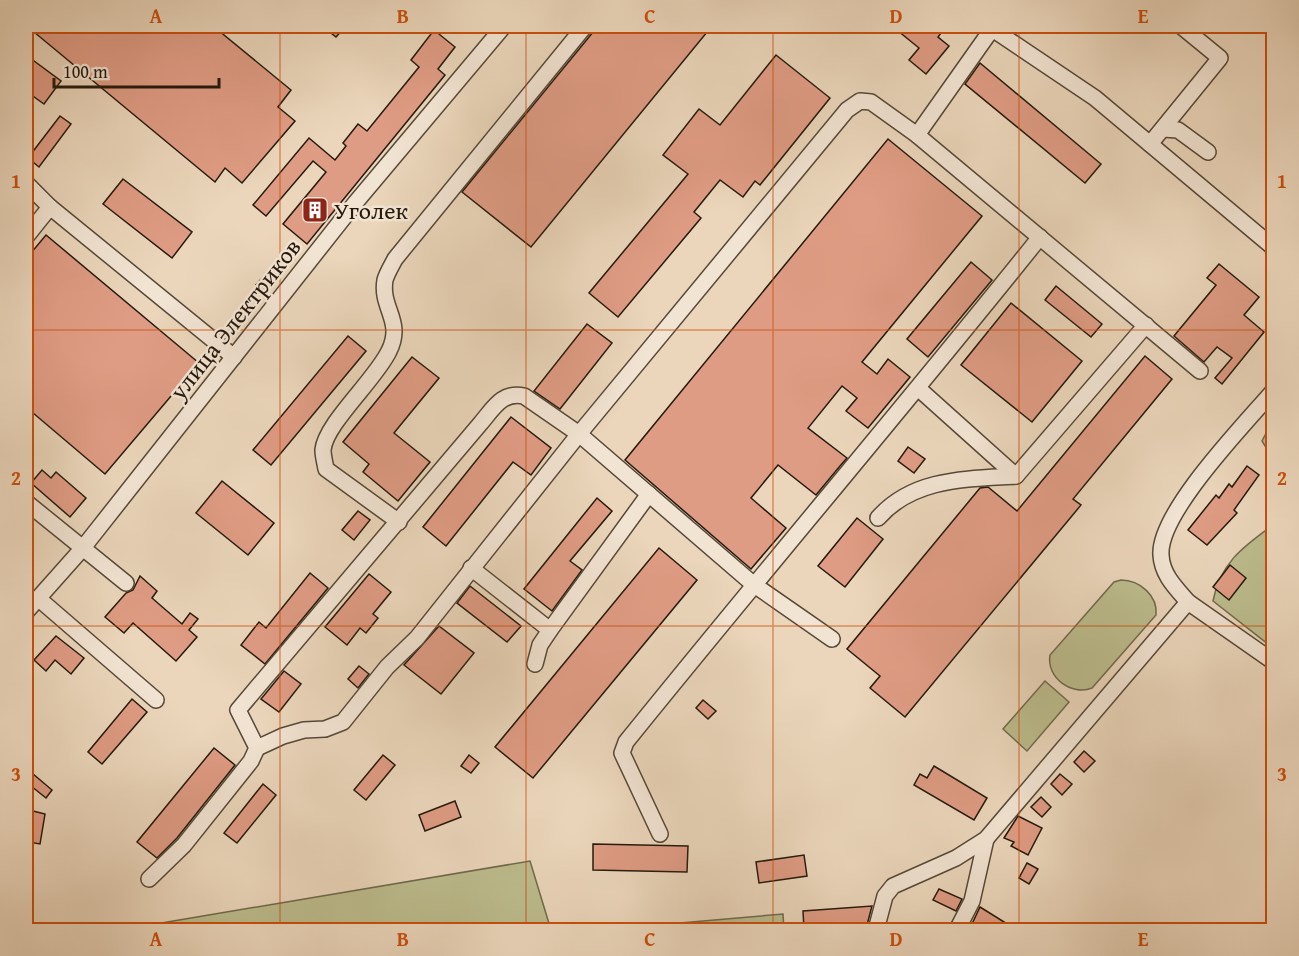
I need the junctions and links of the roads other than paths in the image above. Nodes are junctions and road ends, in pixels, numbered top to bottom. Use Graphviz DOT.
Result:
graph roads {
  1 [pos="504,26"];
  2 [pos="585,26"];
  3 [pos="1181,26"];
  4 [pos="990,27"];
  5 [pos="1163,129"];
  6 [pos="917,135"];
  7 [pos="1150,144"];
  8 [pos="1208,152"];
  9 [pos="26,183"];
  10 [pos="50,207"];
  11 [pos="26,237"];
  12 [pos="1041,237"];
  13 [pos="1274,248"];
  14 [pos="1146,325"];
  15 [pos="234,357"];
  16 [pos="1200,371"];
  17 [pos="919,389"];
  18 [pos="1274,390"];
  19 [pos="579,434"];
  20 [pos="1016,476"];
  21 [pos="649,494"];
  22 [pos="26,502"];
  23 [pos="878,518"];
  24 [pos="399,522"];
  25 [pos="82,549"];
  26 [pos="471,568"];
  27 [pos="126,583"];
  28 [pos="753,584"];
  29 [pos="39,599"];
  30 [pos="1188,602"];
  31 [pos="26,612"];
  32 [pos="550,630"];
  33 [pos="832,639"];
  34 [pos="1274,662"];
  35 [pos="535,664"];
  36 [pos="156,700"];
  37 [pos="257,748"];
  38 [pos="660,834"];
  39 [pos="986,839"];
  40 [pos="149,879"];
  41 [pos="876,930"];
  42 [pos="957,930"];
  1 -- 15 [label="street, улица Электриков"];
  2 -- 24 [label="street"];
  3 -- 5 [label="street"];
  4 -- 6 [label="street"];
  4 -- 7 [label="street"];
  5 -- 7 [label="street"];
  5 -- 8 [label="street"];
  6 -- 12 [label="street"];
  6 -- 19 [label="street"];
  7 -- 13 [label="street"];
  9 -- 10 [label="street"];
  10 -- 11 [label="street"];
  10 -- 15 [label="street"];
  12 -- 14 [label="street"];
  12 -- 17 [label="street"];
  14 -- 16 [label="street"];
  14 -- 20 [label="street"];
  15 -- 25 [label="street, улица Электриков"];
  17 -- 20 [label="street"];
  17 -- 28 [label="street"];
  18 -- 30 [label="street"];
  19 -- 21 [label="street"];
  19 -- 24 [label="street"];
  19 -- 26 [label="street"];
  20 -- 23 [label="street"];
  21 -- 28 [label="street"];
  21 -- 32 [label="street"];
  22 -- 25 [label="street"];
  24 -- 37 [label="street"];
  25 -- 27 [label="street"];
  25 -- 29 [label="street, улица Электриков"];
  26 -- 32 [label="street"];
  26 -- 37 [label="street"];
  28 -- 33 [label="street"];
  28 -- 38 [label="street"];
  29 -- 31 [label="street, улица Электриков"];
  29 -- 36 [label="street"];
  30 -- 34 [label="street"];
  30 -- 39 [label="street"];
  32 -- 35 [label="street"];
  37 -- 40 [label="street"];
  39 -- 41 [label="street"];
  39 -- 42 [label="street"];
}
